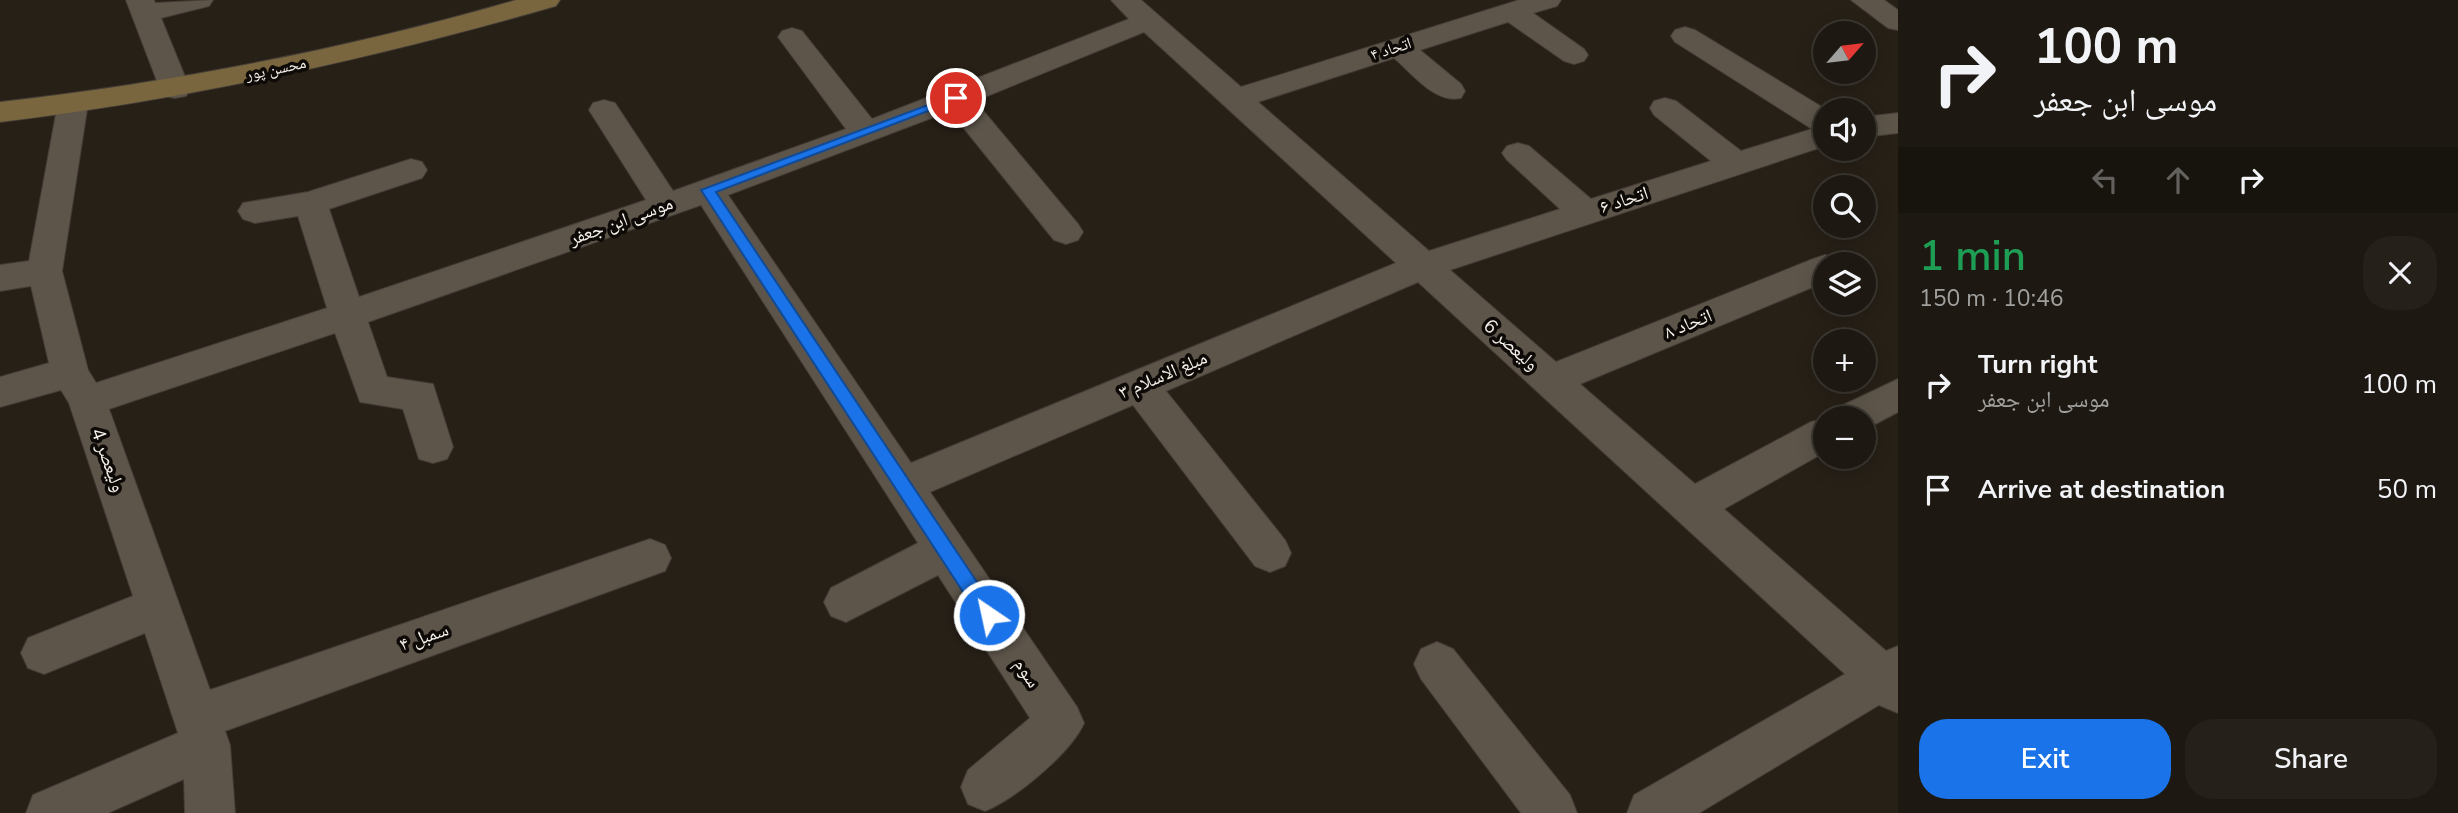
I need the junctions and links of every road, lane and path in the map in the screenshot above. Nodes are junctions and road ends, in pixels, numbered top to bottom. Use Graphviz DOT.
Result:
graph roads {
  1 [pos="199,0"];
  2 [pos="546,0"];
  3 [pos="1547,0"];
  4 [pos="144,7"];
  5 [pos="1136,10"];
  6 [pos="1511,11"];
  7 [pos="1685,36"];
  8 [pos="792,37"];
  9 [pos="1399,47"];
  10 [pos="1574,55"];
  11 [pos="175,89"];
  12 [pos="1450,90"];
  13 [pos="956,98"];
  14 [pos="1236,99"];
  15 [pos="73,103"];
  16 [pos="1665,108"];
  17 [pos="604,110"];
  18 [pos="0,112"];
  19 [pos="1813,116"];
  20 [pos="1898,123"];
  21 [pos="1876,126"];
  22 [pos="865,132"];
  23 [pos="1813,139"];
  24 [pos="1518,153"];
  25 [pos="1735,164"];
  26 [pos="411,170"];
  27 [pos="708,190"];
  28 [pos="310,203"];
  29 [pos="666,205"];
  30 [pos="255,211"];
  31 [pos="1586,213"];
  32 [pos="1066,232"];
  33 [pos="1423,266"];
  34 [pos="45,271"];
  35 [pos="1813,273"];
  36 [pos="0,278"];
  37 [pos="347,316"];
  38 [pos="1550,380"];
  39 [pos="1139,385"];
  40 [pos="79,386"];
  41 [pos="0,392"];
  42 [pos="1898,394"];
  43 [pos="1876,406"];
  44 [pos="1813,439"];
  45 [pos="433,447"];
  46 [pos="902,485"];
  47 [pos="1690,506"];
  48 [pos="946,550"];
  49 [pos="1270,553"];
  50 [pos="650,558"];
  51 [pos="846,602"];
  52 [pos="160,606"];
  53 [pos="44,653"];
  54 [pos="1437,664"];
  55 [pos="1893,679"];
  56 [pos="202,731"];
  57 [pos="985,787"];
  58 [pos="51,813"];
  59 [pos="210,813"];
  60 [pos="1552,813"];
  61 [pos="1652,813"];
  1 -- 4 [label="street"];
  2 -- 11 [label="main road, محسن پور"];
  3 -- 6 [label="street, اتحاد ۴"];
  4 -- 11 [label="street"];
  5 -- 13 [label="street, موسی ابن جعفر"];
  5 -- 14 [label="street, ولیعصر 6"];
  6 -- 9 [label="street, اتحاد ۴"];
  6 -- 10 [label="street"];
  7 -- 19 [label="street"];
  8 -- 22 [label="street"];
  9 -- 12 [label="street"];
  9 -- 14 [label="street, اتحاد ۴"];
  11 -- 15 [label="main road, محسن پور"];
  13 -- 22 [label="street, موسی ابن جعفر"];
  13 -- 32 [label="street"];
  14 -- 33 [label="street, ولیعصر 6"];
  15 -- 18 [label="main road, محسن پور"];
  15 -- 34 [label="street, ولیعصر 4"];
  16 -- 25 [label="street"];
  17 -- 29 [label="street"];
  20 -- 21 [label="street"];
  22 -- 27 [label="street, موسی ابن جعفر"];
  23 -- 25 [label="street, اتحاد ۶"];
  24 -- 31 [label="street"];
  25 -- 31 [label="street, اتحاد ۶"];
  26 -- 28 [label="street"];
  27 -- 29 [label="street, موسی ابن جعفر"];
  27 -- 46 [label="street, سوم"];
  28 -- 30 [label="street"];
  28 -- 37 [label="street"];
  29 -- 37 [label="street, موسی ابن جعفر"];
  31 -- 33 [label="street, اتحاد ۶"];
  33 -- 38 [label="street, ولیعصر 6"];
  33 -- 39 [label="street, مبلغ الاسلام ۳"];
  34 -- 36 [label="street"];
  34 -- 40 [label="street, ولیعصر 4"];
  35 -- 38 [label="street, اتحاد ۸"];
  37 -- 40 [label="street, موسی ابن جعفر"];
  37 -- 45 [label="street"];
  38 -- 47 [label="street, ولیعصر 6"];
  39 -- 46 [label="street, مبلغ الاسلام ۳"];
  39 -- 49 [label="street"];
  40 -- 41 [label="street, موسی ابن جعفر"];
  40 -- 52 [label="street, ولیعصر 4"];
  42 -- 43 [label="street"];
  44 -- 47 [label="street"];
  46 -- 48 [label="street, سوم"];
  47 -- 55 [label="street, ولیعصر 6"];
  48 -- 51 [label="street"];
  48 -- 57 [label="street, سوم"];
  50 -- 56 [label="street, سمبل ۴"];
  52 -- 53 [label="street"];
  52 -- 56 [label="street, ولیعصر 4"];
  54 -- 60 [label="street"];
  55 -- 61 [label="street"];
  56 -- 58 [label="street, سمبل ۴"];
  56 -- 59 [label="street, ولیعصر 4"];
}
